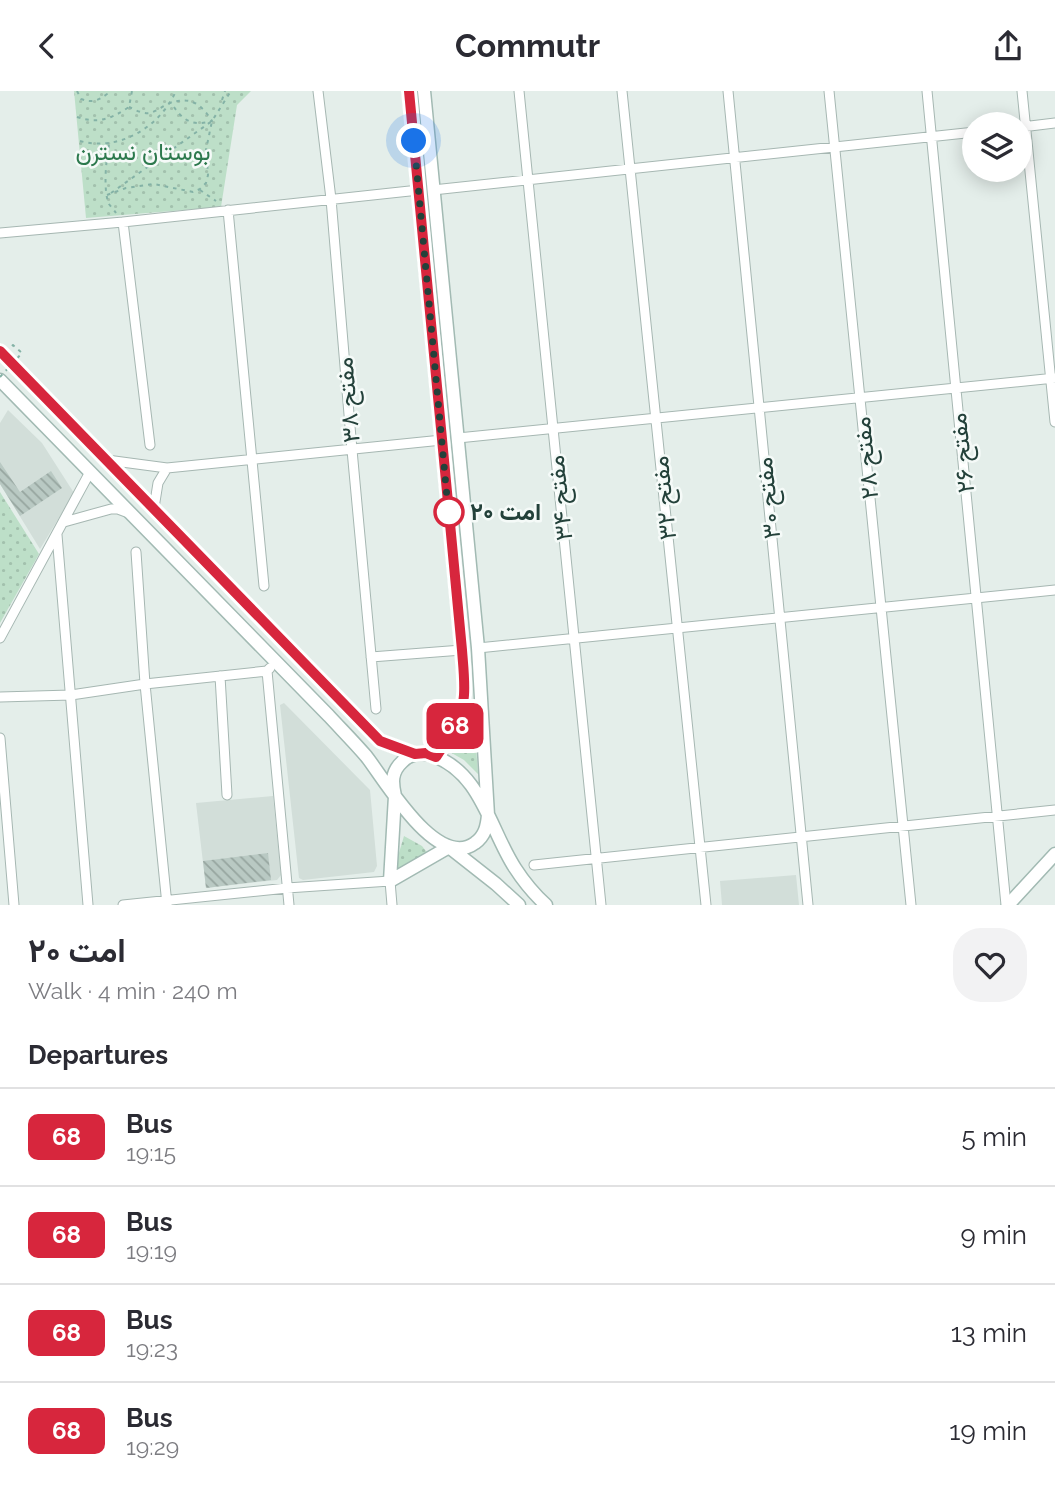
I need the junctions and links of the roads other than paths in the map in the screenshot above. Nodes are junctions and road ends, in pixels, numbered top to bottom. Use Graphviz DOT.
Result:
graph roads {
  1 [pos="318,91"];
  2 [pos="409,91"];
  3 [pos="424,91"];
  4 [pos="519,91"];
  5 [pos="622,91"];
  6 [pos="729,91"];
  7 [pos="829,91"];
  8 [pos="926,91"];
  9 [pos="1022,91"];
  10 [pos="1023,112"];
  11 [pos="1055,123"];
  12 [pos="1032,126"];
  13 [pos="962,133"];
  14 [pos="931,137"];
  15 [pos="835,147"];
  16 [pos="735,157"];
  17 [pos="630,169"];
  18 [pos="528,180"];
  19 [pos="1030,182"];
  20 [pos="419,190"];
  21 [pos="433,190"];
  22 [pos="331,199"];
  23 [pos="228,210"];
  24 [pos="123,222"];
  25 [pos="0,233"];
  26 [pos="0,351"];
  27 [pos="0,378"];
  28 [pos="1053,378"];
  29 [pos="956,388"];
  30 [pos="860,398"];
  31 [pos="759,408"];
  32 [pos="656,418"];
  33 [pos="1055,422"];
  34 [pos="553,429"];
  35 [pos="458,438"];
  36 [pos="442,440"];
  37 [pos="150,445"];
  38 [pos="352,450"];
  39 [pos="107,460"];
  40 [pos="252,460"];
  41 [pos="167,468"];
  42 [pos="90,472"];
  43 [pos="154,508"];
  44 [pos="131,514"];
  45 [pos="64,522"];
  46 [pos="57,535"];
  47 [pos="136,552"];
  48 [pos="264,586"];
  49 [pos="1055,590"];
  50 [pos="976,598"];
  51 [pos="881,608"];
  52 [pos="780,618"];
  53 [pos="677,628"];
  54 [pos="0,638"];
  55 [pos="574,639"];
  56 [pos="478,648"];
  57 [pos="462,650"];
  58 [pos="371,657"];
  59 [pos="272,667"];
  60 [pos="220,677"];
  61 [pos="145,684"];
  62 [pos="71,695"];
  63 [pos="0,697"];
  64 [pos="376,709"];
  65 [pos="0,738"];
  66 [pos="415,754"];
  67 [pos="436,757"];
  68 [pos="227,795"];
  69 [pos="395,796"];
  70 [pos="1055,810"];
  71 [pos="488,815"];
  72 [pos="998,816"];
  73 [pos="903,826"];
  74 [pos="801,837"];
  75 [pos="449,847"];
  76 [pos="700,847"];
  77 [pos="1055,854"];
  78 [pos="596,858"];
  79 [pos="534,865"];
  80 [pos="390,881"];
  81 [pos="287,888"];
  82 [pos="166,903"];
  83 [pos="14,905"];
  84 [pos="88,905"];
  85 [pos="123,905"];
  86 [pos="289,905"];
  87 [pos="392,905"];
  88 [pos="519,905"];
  89 [pos="546,905"];
  90 [pos="601,905"];
  91 [pos="706,905"];
  92 [pos="808,905"];
  93 [pos="911,905"];
  94 [pos="1007,905"];
  1 -- 22 [label="street, مفتح ۳۸"];
  2 -- 20 [label="main road"];
  3 -- 21 [label="main road"];
  4 -- 18 [label="street, مفتح ۳۴"];
  5 -- 17 [label="street, مفتح ۳۲"];
  6 -- 16 [label="street, مفتح ۳۰"];
  7 -- 15 [label="street, مفتح ۲۸"];
  8 -- 14 [label="street, مفتح ۲۶"];
  9 -- 10 [label="street"];
  11 -- 12 [label="street"];
  13 -- 14 [label="street"];
  14 -- 15 [label="street"];
  14 -- 29 [label="street, مفتح ۲۶"];
  15 -- 16 [label="street"];
  15 -- 30 [label="street, مفتح ۲۸"];
  16 -- 17 [label="street"];
  16 -- 31 [label="street, مفتح ۳۰"];
  17 -- 18 [label="street"];
  17 -- 32 [label="street, مفتح ۳۲"];
  18 -- 21 [label="street"];
  18 -- 34 [label="street, مفتح ۳۴"];
  19 -- 28 [label="street"];
  20 -- 21 [label="main road"];
  20 -- 22 [label="street"];
  20 -- 36 [label="main road"];
  21 -- 35 [label="main road"];
  22 -- 23 [label="street"];
  22 -- 38 [label="street, مفتح ۳۸"];
  23 -- 24 [label="street"];
  23 -- 40 [label="street"];
  24 -- 25 [label="street"];
  24 -- 37 [label="street"];
  26 -- 39 [label="main road"];
  27 -- 42 [label="main road"];
  28 -- 29 [label="street"];
  28 -- 33 [label="street"];
  29 -- 30 [label="street"];
  29 -- 50 [label="street, مفتح ۲۶"];
  30 -- 31 [label="street"];
  30 -- 51 [label="street, مفتح ۲۸"];
  31 -- 32 [label="street"];
  31 -- 52 [label="street, مفتح ۳۰"];
  32 -- 34 [label="street"];
  32 -- 53 [label="street, مفتح ۳۲"];
  34 -- 35 [label="street"];
  34 -- 55 [label="street, مفتح ۳۴"];
  35 -- 56 [label="main road"];
  36 -- 38 [label="street"];
  36 -- 57 [label="main road"];
  38 -- 40 [label="street"];
  38 -- 58 [label="street, مفتح ۳۸"];
  39 -- 41 [label="street"];
  39 -- 43 [label="main road"];
  40 -- 41 [label="street"];
  40 -- 48 [label="street"];
  41 -- 43 [label="street"];
  42 -- 44 [label="main road"];
  42 -- 45 [label="street"];
  43 -- 66 [label="main road"];
  44 -- 45 [label="street"];
  44 -- 59 [label="main road"];
  45 -- 46 [label="street"];
  46 -- 54 [label="street"];
  46 -- 62 [label="street"];
  47 -- 61 [label="street"];
  49 -- 50 [label="street"];
  50 -- 51 [label="street"];
  50 -- 72 [label="street, مفتح ۲۶"];
  51 -- 52 [label="street"];
  51 -- 73 [label="street, مفتح ۲۸"];
  52 -- 53 [label="street"];
  52 -- 74 [label="street, مفتح ۳۰"];
  53 -- 55 [label="street"];
  53 -- 76 [label="street, مفتح ۳۲"];
  55 -- 56 [label="street"];
  55 -- 78 [label="street, مفتح ۳۴"];
  56 -- 71 [label="main road"];
  57 -- 58 [label="street"];
  57 -- 67 [label="main road"];
  58 -- 64 [label="street, مفتح ۳۸"];
  59 -- 60 [label="street"];
  59 -- 69 [label="main road"];
  59 -- 81 [label="street"];
  60 -- 61 [label="street"];
  60 -- 68 [label="street"];
  61 -- 62 [label="street"];
  61 -- 82 [label="street"];
  62 -- 63 [label="street"];
  62 -- 84 [label="street"];
  65 -- 83 [label="street"];
  66 -- 67 [label="main road"];
  66 -- 69 [label="main road"];
  67 -- 71 [label="main road"];
  69 -- 75 [label="main road"];
  69 -- 80 [label="main road"];
  70 -- 72 [label="street"];
  71 -- 75 [label="main road"];
  71 -- 89 [label="main road"];
  72 -- 73 [label="street"];
  72 -- 94 [label="street, مفتح ۲۶"];
  73 -- 74 [label="street"];
  73 -- 93 [label="street, مفتح ۲۸"];
  74 -- 76 [label="street"];
  74 -- 92 [label="street, مفتح ۳۰"];
  75 -- 80 [label="main road"];
  75 -- 88 [label="main road"];
  76 -- 78 [label="street"];
  76 -- 91 [label="street, مفتح ۳۲"];
  77 -- 94 [label="main road"];
  78 -- 79 [label="street"];
  78 -- 90 [label="street, مفتح ۳۴"];
  80 -- 81 [label="street"];
  80 -- 87 [label="street"];
  81 -- 82 [label="street"];
  81 -- 86 [label="street"];
  82 -- 85 [label="street"];
}
